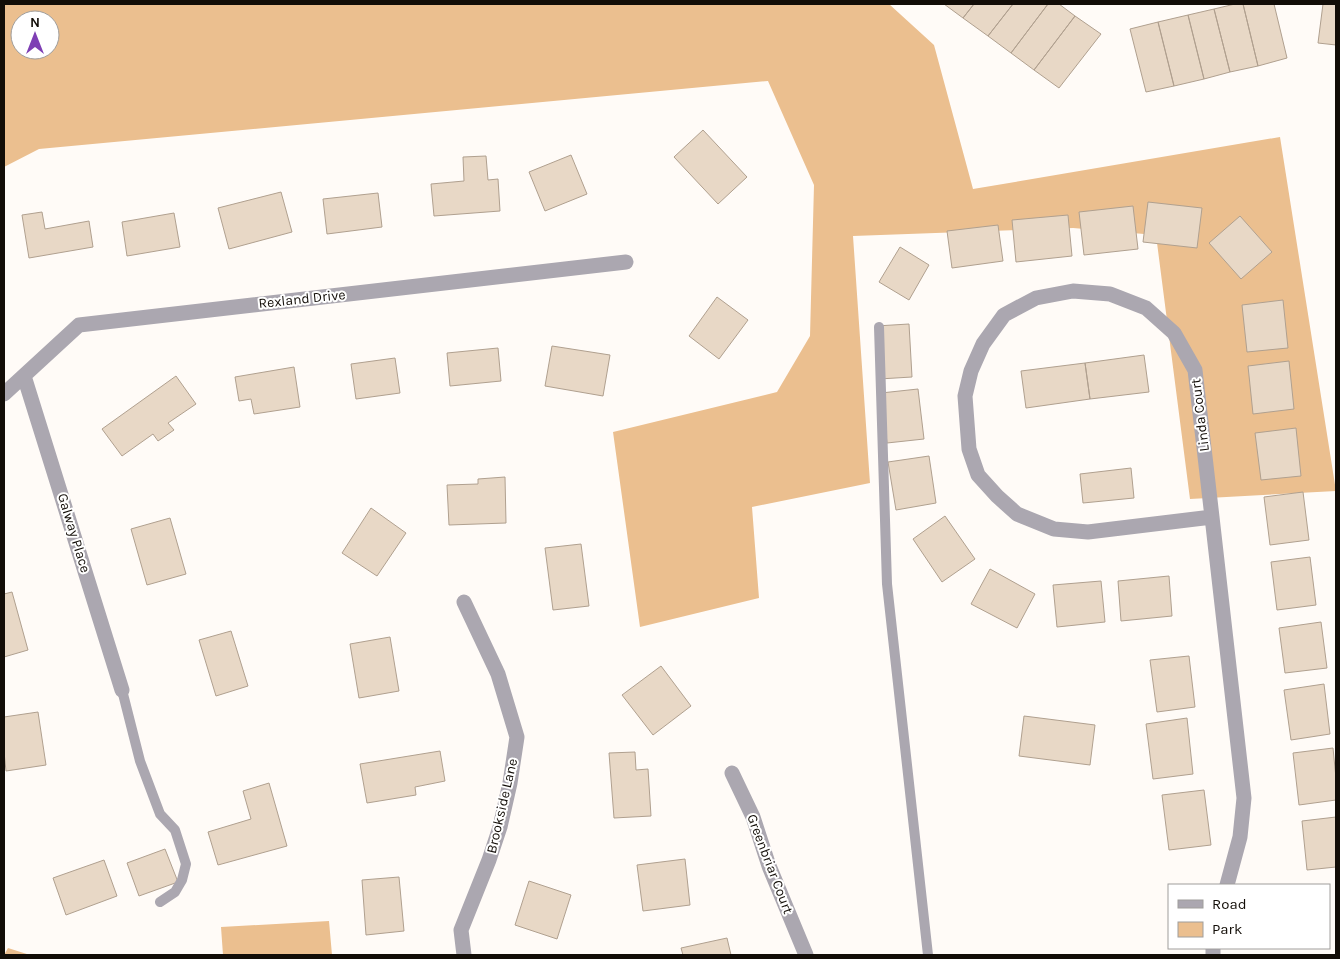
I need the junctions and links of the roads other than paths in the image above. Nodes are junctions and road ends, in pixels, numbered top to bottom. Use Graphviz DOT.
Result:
graph roads {
  1 [pos="626,262"];
  2 [pos="879,327"];
  3 [pos="24,376"];
  4 [pos="4,394"];
  5 [pos="1212,517"];
  6 [pos="464,602"];
  7 [pos="122,690"];
  8 [pos="732,773"];
  9 [pos="1227,884"];
  10 [pos="160,902"];
  11 [pos="464,955"];
  12 [pos="806,955"];
  13 [pos="928,955"];
  1 -- 3 [label="street, Rexland Drive"];
  2 -- 13 [label="lane"];
  3 -- 4 [label="street, Rexland Drive"];
  3 -- 7 [label="street, Galway Place"];
  5 -- 5 [label="street, Linda Court"];
  5 -- 9 [label="street, Linda Court"];
  6 -- 11 [label="street, Brookside Lane"];
  7 -- 10 [label="lane"];
  8 -- 12 [label="street, Greenbriar Court"];
}
